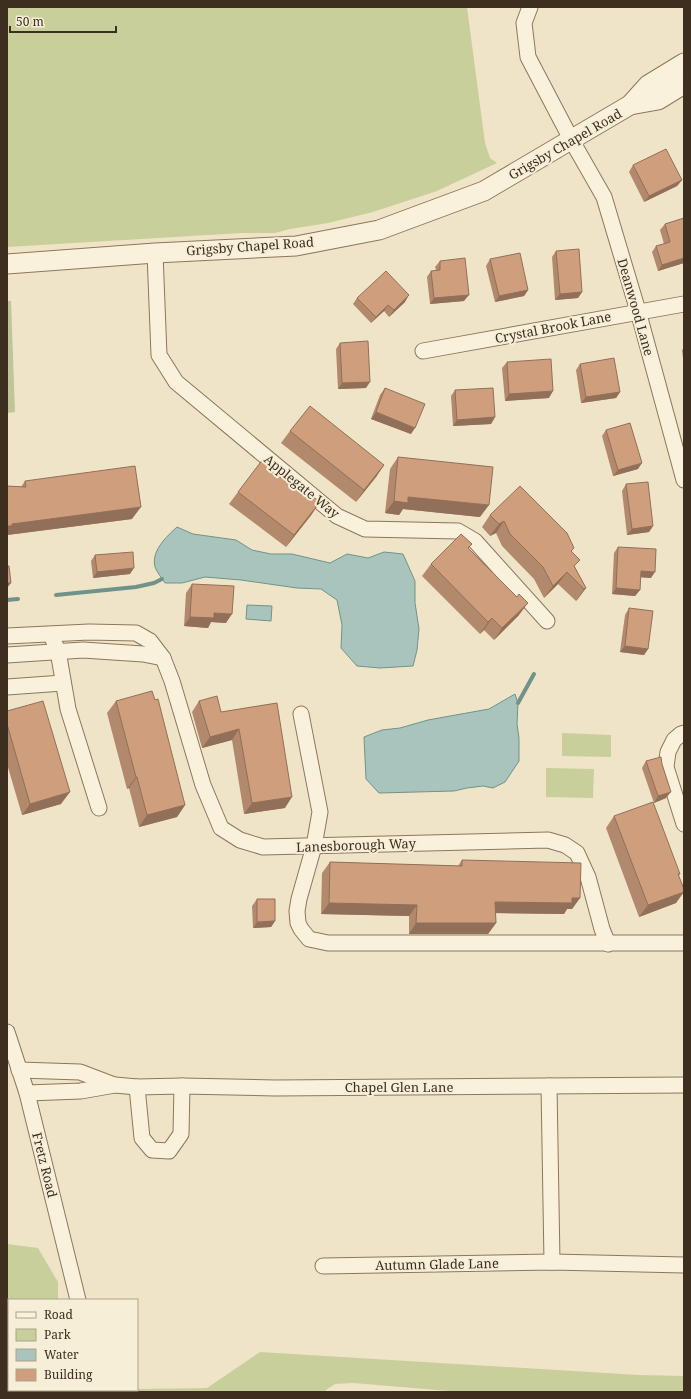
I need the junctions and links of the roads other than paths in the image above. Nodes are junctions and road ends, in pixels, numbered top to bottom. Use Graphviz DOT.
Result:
graph roads {
  1 [pos="530,7"];
  2 [pos="684,63"];
  3 [pos="684,84"];
  4 [pos="630,105"];
  5 [pos="572,141"];
  6 [pos="155,253"];
  7 [pos="7,264"];
  8 [pos="684,304"];
  9 [pos="638,311"];
  10 [pos="423,351"];
  11 [pos="684,480"];
  12 [pos="547,621"];
  13 [pos="51,634"];
  14 [pos="7,636"];
  15 [pos="58,651"];
  16 [pos="7,655"];
  17 [pos="163,658"];
  18 [pos="63,683"];
  19 [pos="7,687"];
  20 [pos="301,714"];
  21 [pos="684,733"];
  22 [pos="99,808"];
  23 [pos="684,824"];
  24 [pos="314,846"];
  25 [pos="684,943"];
  26 [pos="608,944"];
  27 [pos="7,1032"];
  28 [pos="19,1070"];
  29 [pos="684,1084"];
  30 [pos="114,1085"];
  31 [pos="182,1086"];
  32 [pos="549,1086"];
  33 [pos="137,1087"];
  34 [pos="27,1093"];
  35 [pos="552,1262"];
  36 [pos="684,1265"];
  37 [pos="323,1266"];
  38 [pos="78,1299"];
  1 -- 5 [label="street, Deanwood Lane"];
  2 -- 4 [label="street, Grigsby Chapel Road"];
  3 -- 4 [label="street, Grigsby Chapel Road"];
  4 -- 5 [label="street, Grigsby Chapel Road"];
  5 -- 6 [label="street, Grigsby Chapel Road"];
  5 -- 9 [label="street, Deanwood Lane"];
  6 -- 7 [label="street, Grigsby Chapel Road"];
  6 -- 12 [label="street, Applegate Way"];
  8 -- 9 [label="street, Crystal Brook Lane"];
  9 -- 10 [label="street, Crystal Brook Lane"];
  9 -- 11 [label="street, Deanwood Lane"];
  13 -- 14 [label="street, Lanesborough Way"];
  13 -- 15 [label="street"];
  13 -- 17 [label="street, Lanesborough Way"];
  15 -- 16 [label="street"];
  15 -- 17 [label="street"];
  15 -- 18 [label="street"];
  17 -- 24 [label="street, Lanesborough Way"];
  18 -- 19 [label="street"];
  18 -- 22 [label="street"];
  20 -- 24 [label="street"];
  21 -- 23 [label="street"];
  24 -- 26 [label="street, Lanesborough Way"];
  24 -- 26 [label="street"];
  25 -- 26 [label="street"];
  27 -- 28 [label="street, Fretz Road"];
  28 -- 30 [label="street, Chapel Glen Lane"];
  28 -- 34 [label="street, Fretz Road"];
  29 -- 32 [label="street, Chapel Glen Lane"];
  30 -- 33 [label="street, Chapel Glen Lane"];
  30 -- 34 [label="street, Chapel Glen Lane"];
  31 -- 32 [label="street, Chapel Glen Lane"];
  31 -- 33 [label="street, Chapel Glen Lane"];
  31 -- 33 [label="street"];
  32 -- 35 [label="street"];
  34 -- 38 [label="street, Fretz Road"];
  35 -- 36 [label="street, Autumn Glade Lane"];
  35 -- 37 [label="street, Autumn Glade Lane"];
}
